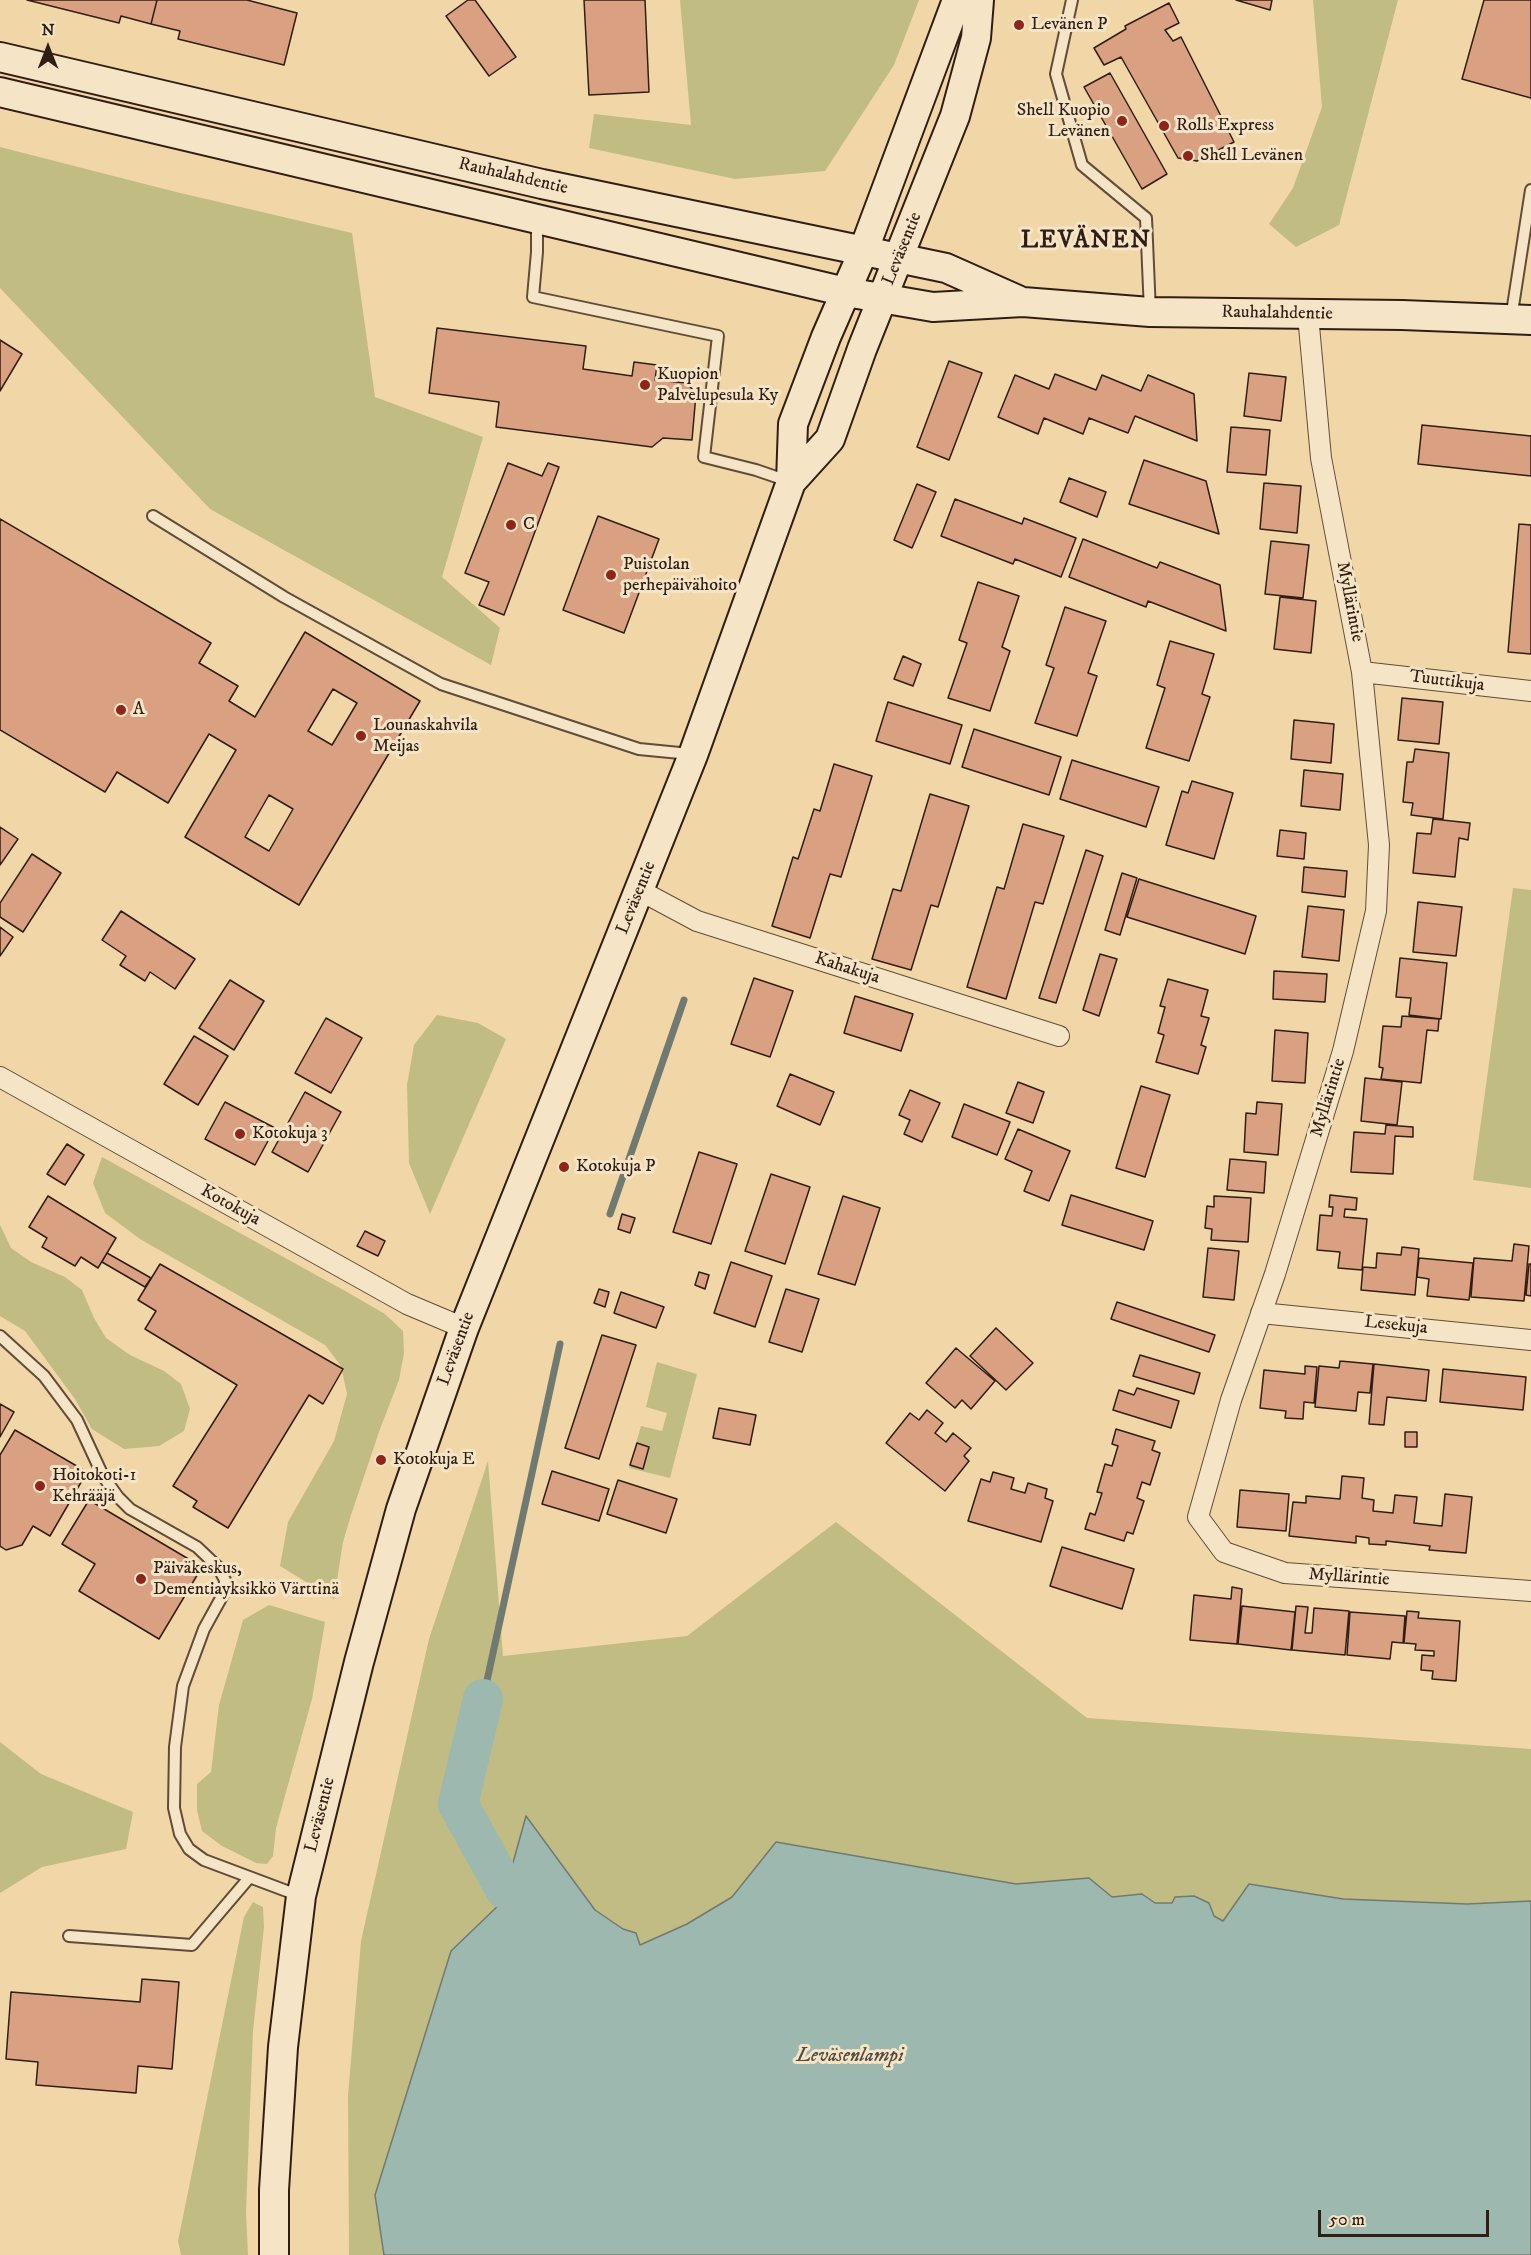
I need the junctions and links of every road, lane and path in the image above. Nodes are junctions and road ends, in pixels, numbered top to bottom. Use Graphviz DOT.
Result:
graph roads {
  1 [pos="957,0"];
  2 [pos="980,0"];
  3 [pos="1072,0"];
  4 [pos="0,57"];
  5 [pos="0,92"];
  6 [pos="1531,190"];
  7 [pos="537,219"];
  8 [pos="864,252"];
  9 [pos="899,260"];
  10 [pos="846,292"];
  11 [pos="883,299"];
  12 [pos="1023,302"];
  13 [pos="1150,312"];
  14 [pos="1308,315"];
  15 [pos="1521,320"];
  16 [pos="791,482"];
  17 [pos="153,516"];
  18 [pos="1362,672"];
  19 [pos="1531,692"];
  20 [pos="693,755"];
  21 [pos="639,890"];
  22 [pos="1059,1036"];
  23 [pos="0,1077"];
  24 [pos="1261,1313"];
  25 [pos="464,1328"];
  26 [pos="0,1336"];
  27 [pos="1531,1340"];
  28 [pos="1531,1591"];
  29 [pos="249,1878"];
  30 [pos="301,1896"];
  31 [pos="69,1936"];
  32 [pos="274,2255"];
  1 -- 8 [label="main road, Leväsentie"];
  2 -- 9 [label="main road, Leväsentie"];
  3 -- 13 [label="lane"];
  4 -- 8 [label="main road, Rauhalahdentie"];
  5 -- 7 [label="main road, Rauhalahdentie"];
  6 -- 15 [label="lane"];
  7 -- 10 [label="main road, Rauhalahdentie"];
  7 -- 16 [label="lane"];
  8 -- 9 [label="main road, Rauhalahdentie"];
  8 -- 10 [label="main road, Leväsentie"];
  9 -- 11 [label="main road, Leväsentie"];
  9 -- 12 [label="main road, Rauhalahdentie"];
  10 -- 11 [label="main road, Rauhalahdentie"];
  10 -- 16 [label="main road, Leväsentie"];
  11 -- 12 [label="main road, Rauhalahdentie"];
  11 -- 16 [label="main road, Leväsentie"];
  12 -- 13 [label="main road, Rauhalahdentie"];
  13 -- 14 [label="main road, Rauhalahdentie"];
  14 -- 15 [label="main road, Rauhalahdentie"];
  14 -- 18 [label="street, Myllärintie"];
  16 -- 20 [label="main road, Leväsentie"];
  17 -- 20 [label="lane"];
  18 -- 19 [label="street, Tuuttikuja"];
  18 -- 24 [label="street, Myllärintie"];
  20 -- 21 [label="main road, Leväsentie"];
  21 -- 22 [label="street, Kahakuja"];
  21 -- 25 [label="main road, Leväsentie"];
  23 -- 25 [label="street, Kotokuja"];
  24 -- 27 [label="street, Lesekuja"];
  24 -- 28 [label="street, Myllärintie"];
  25 -- 30 [label="main road, Leväsentie"];
  26 -- 29 [label="lane"];
  29 -- 30 [label="lane"];
  29 -- 31 [label="lane"];
  30 -- 32 [label="main road, Leväsentie"];
}
